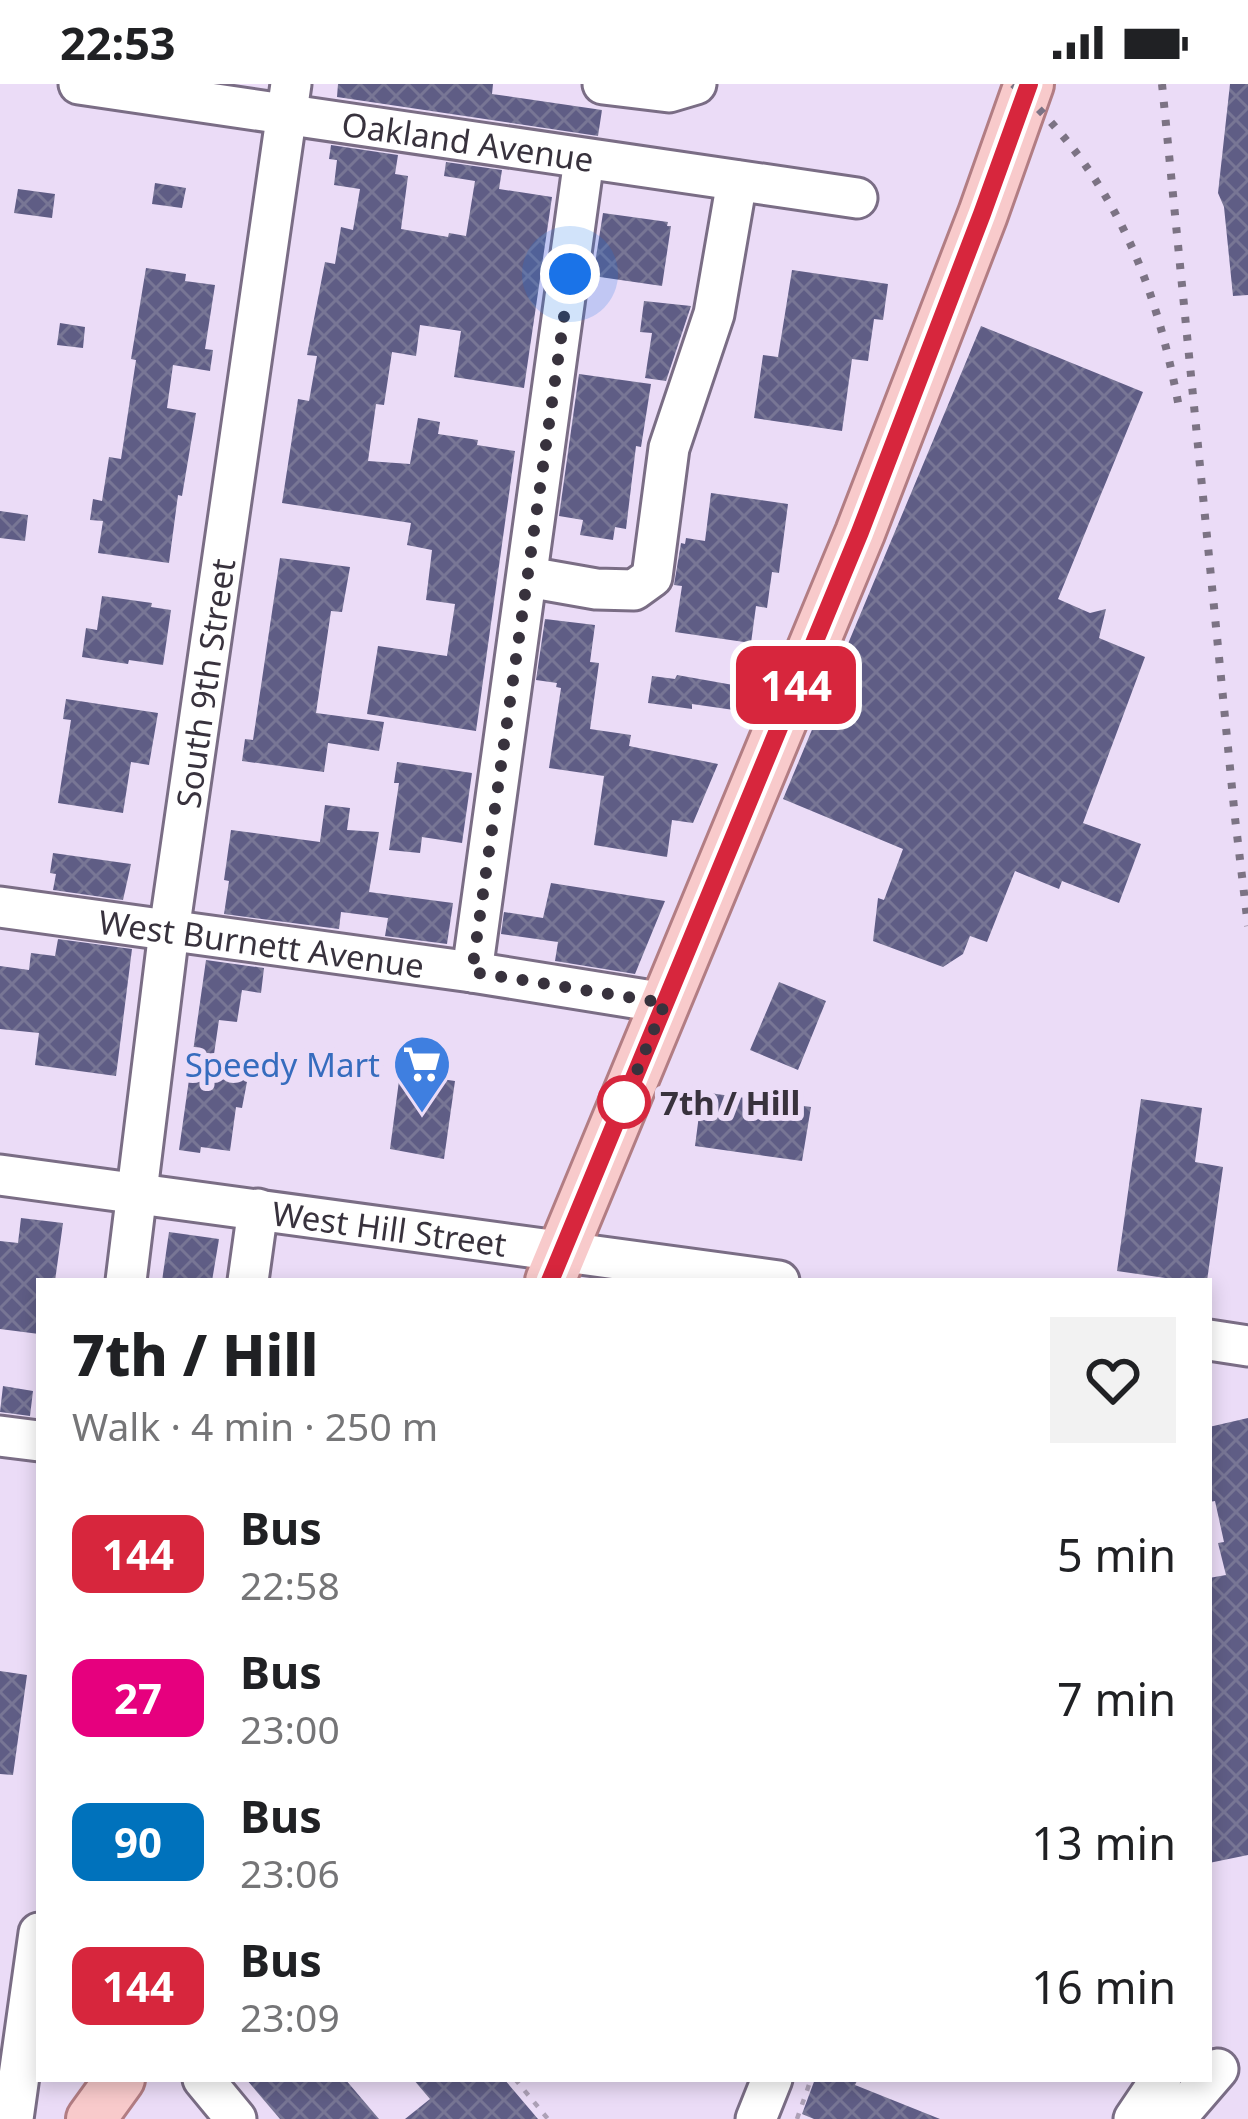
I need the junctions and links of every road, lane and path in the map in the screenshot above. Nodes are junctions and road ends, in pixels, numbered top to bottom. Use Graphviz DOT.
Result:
graph roads {
  1 [pos="79,84"];
  2 [pos="604,84"];
  3 [pos="696,84"];
  4 [pos="1029,84"];
  5 [pos="289,100"];
  6 [pos="584,159"];
  7 [pos="736,181"];
  8 [pos="857,198"];
  9 [pos="528,577"];
  10 [pos="0,907"];
  11 [pos="169,931"];
  12 [pos="472,972"];
  13 [pos="665,1003"];
  14 [pos="0,1175"];
  15 [pos="136,1192"];
  16 [pos="258,1209"];
  17 [pos="557,1266"];
  18 [pos="126,1278"];
  19 [pos="248,1278"];
  20 [pos="733,1278"];
  21 [pos="1212,1340"];
  22 [pos="1248,1346"];
  23 [pos="0,1436"];
  24 [pos="36,1441"];
  25 [pos="36,1951"];
  26 [pos="1225,2075"];
  27 [pos="118,2082"];
  28 [pos="205,2082"];
  29 [pos="517,2082"];
  30 [pos="771,2082"];
  31 [pos="810,2082"];
  32 [pos="1159,2082"];
  33 [pos="9,2110"];
  34 [pos="91,2119"];
  35 [pos="236,2119"];
  36 [pos="548,2119"];
  37 [pos="756,2119"];
  38 [pos="797,2119"];
  39 [pos="1134,2119"];
  40 [pos="1175,2119"];
  1 -- 5 [label="street, Oakland Avenue"];
  2 -- 3 [label="street"];
  4 -- 13 [label="main road"];
  5 -- 6 [label="street, Oakland Avenue"];
  5 -- 11 [label="street, South 9th Street"];
  6 -- 7 [label="street, Oakland Avenue"];
  6 -- 9 [label="street"];
  7 -- 8 [label="street, Oakland Avenue"];
  7 -- 9 [label="street"];
  9 -- 12 [label="street"];
  10 -- 11 [label="street, West Burnett Avenue"];
  11 -- 12 [label="street, West Burnett Avenue"];
  11 -- 15 [label="street, South 9th Street"];
  12 -- 13 [label="street, West Burnett Avenue"];
  13 -- 17 [label="main road"];
  14 -- 15 [label="street, West Hill Street"];
  15 -- 16 [label="street, West Hill Street"];
  15 -- 18 [label="street, South 9th Street"];
  16 -- 17 [label="street, West Hill Street"];
  16 -- 19 [label="street"];
  17 -- 20 [label="street, West Hill Street"];
  21 -- 22 [label="street"];
  23 -- 24 [label="street"];
  25 -- 33 [label="street"];
  26 -- 40 [label="street"];
  27 -- 34 [label="main road"];
  28 -- 35 [label="street"];
  29 -- 36 [label="path"];
  30 -- 37 [label="street"];
  31 -- 38 [label="path"];
  32 -- 39 [label="street"];
}
